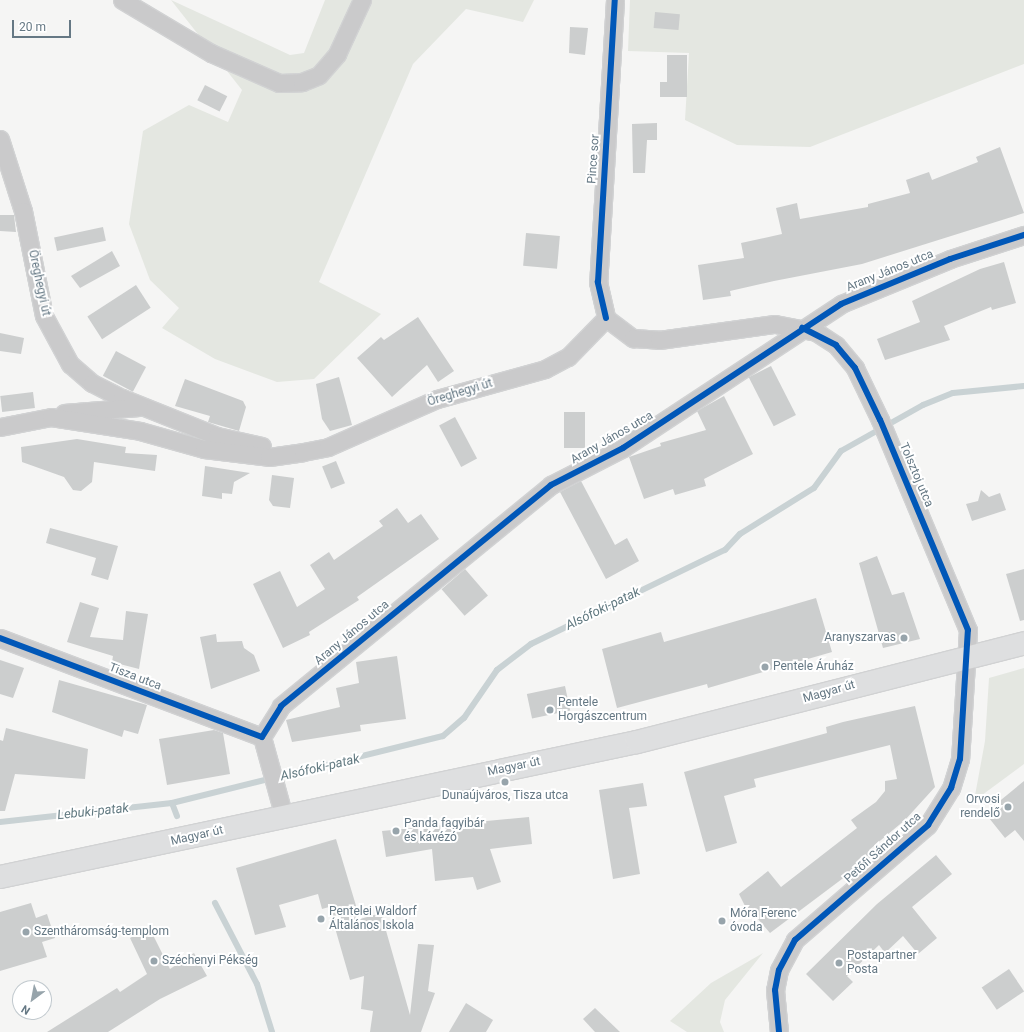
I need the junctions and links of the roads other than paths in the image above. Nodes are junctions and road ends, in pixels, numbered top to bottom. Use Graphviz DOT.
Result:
graph roads {
  1 [pos="122,0"];
  2 [pos="362,0"];
  3 [pos="615,0"];
  4 [pos="0,139"];
  5 [pos="1024,235"];
  6 [pos="606,318"];
  7 [pos="802,328"];
  8 [pos="143,406"];
  9 [pos="51,417"];
  10 [pos="0,427"];
  11 [pos="303,452"];
  12 [pos="0,638"];
  13 [pos="1024,643"];
  14 [pos="965,658"];
  15 [pos="262,737"];
  16 [pos="281,808"];
  17 [pos="0,877"];
  18 [pos="779,1032"];
  1 -- 2 [label="street"];
  3 -- 6 [label="street, Pince sor"];
  4 -- 8 [label="street, Öreghegyi út"];
  5 -- 7 [label="street, Arany János utca"];
  6 -- 7 [label="street"];
  6 -- 11 [label="street, Öreghegyi út"];
  7 -- 14 [label="street, Tolsztoj utca"];
  7 -- 15 [label="street, Arany János utca"];
  8 -- 9 [label="street, Öreghegyi út"];
  8 -- 11 [label="street, Öreghegyi út"];
  9 -- 10 [label="street"];
  9 -- 11 [label="street, Öreghegyi út"];
  12 -- 15 [label="street, Tisza utca"];
  13 -- 14 [label="street, Magyar út"];
  14 -- 16 [label="street, Magyar út"];
  14 -- 18 [label="street, Petőfi Sándor utca"];
  15 -- 16 [label="street"];
  16 -- 17 [label="street, Magyar út"];
}
